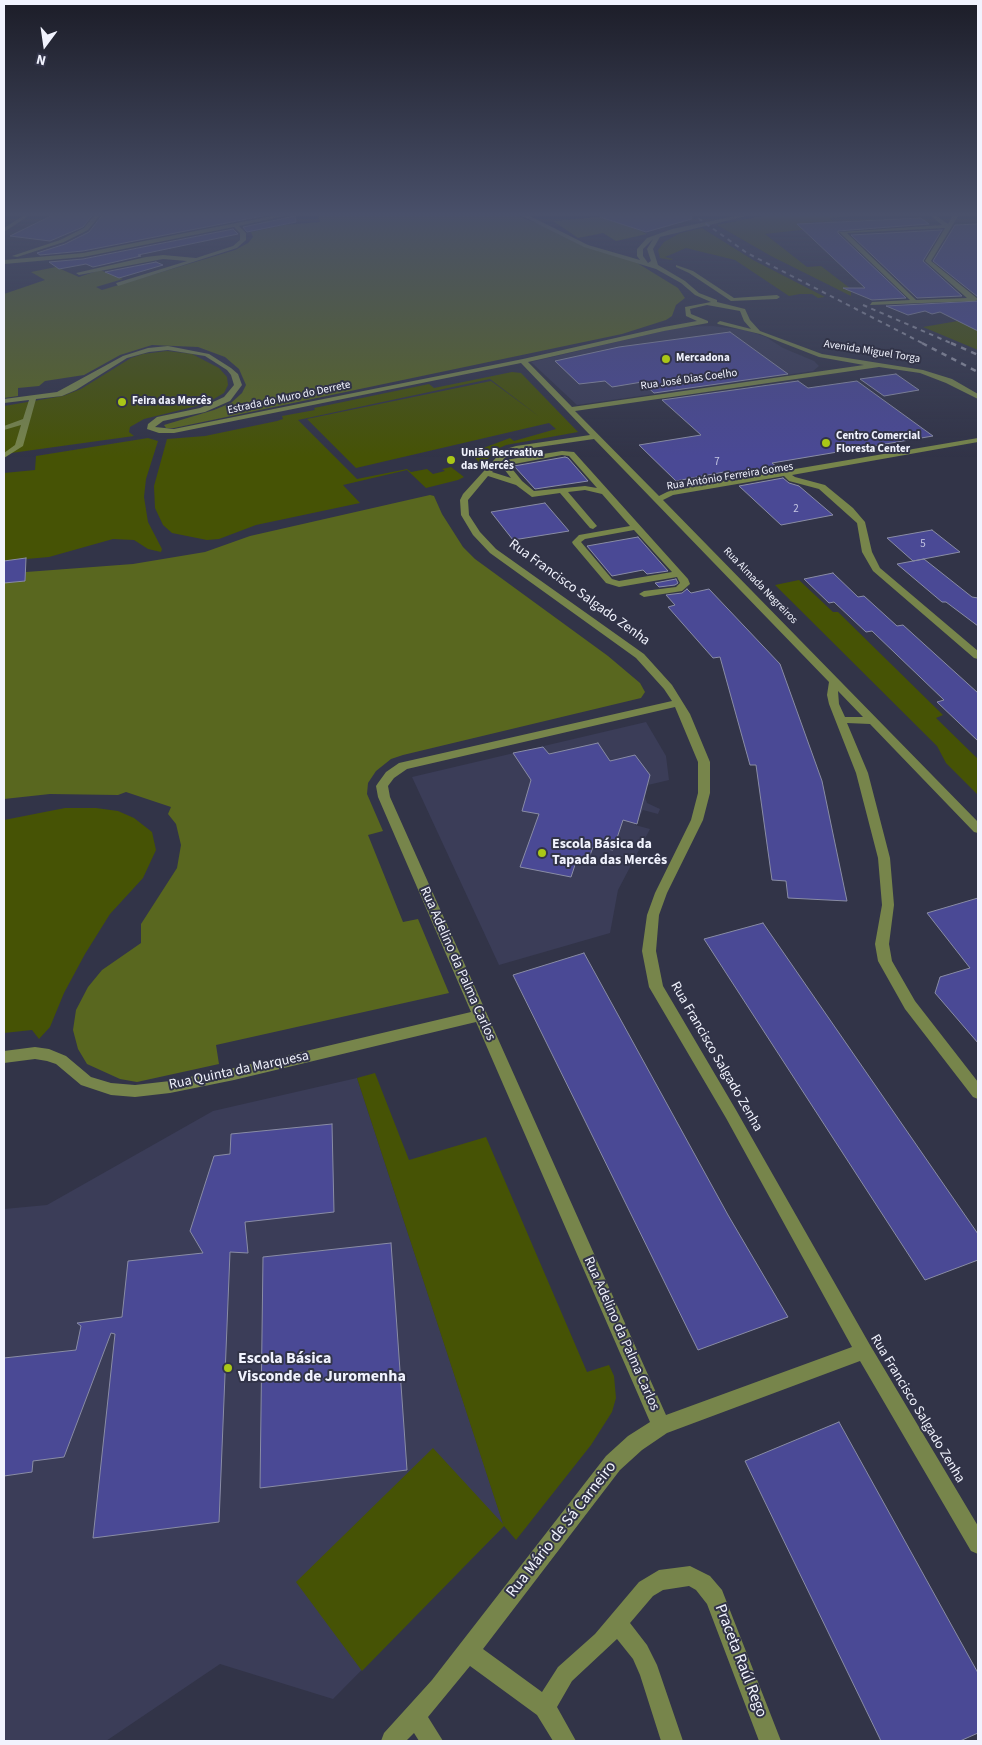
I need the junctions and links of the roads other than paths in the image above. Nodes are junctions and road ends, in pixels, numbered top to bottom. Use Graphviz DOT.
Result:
graph roads {
  1 [pos="697,294"];
  2 [pos="698,294"];
  3 [pos="725,294"];
  4 [pos="907,294"];
  5 [pos="975,299"];
  6 [pos="915,302"];
  7 [pos="721,303"];
  8 [pos="872,304"];
  9 [pos="732,305"];
  10 [pos="692,306"];
  11 [pos="753,307"];
  12 [pos="686,312"];
  13 [pos="744,314"];
  14 [pos="706,322"];
  15 [pos="720,323"];
  16 [pos="664,328"];
  17 [pos="762,332"];
  18 [pos="784,343"];
  19 [pos="523,361"];
  20 [pos="883,364"];
  21 [pos="811,373"];
  22 [pos="978,397"];
  23 [pos="33,398"];
  24 [pos="4,401"];
  25 [pos="571,409"];
  26 [pos="25,421"];
  27 [pos="4,428"];
  28 [pos="597,436"];
  29 [pos="978,440"];
  30 [pos="978,447"];
  31 [pos="4,456"];
  32 [pos="487,473"];
  33 [pos="788,476"];
  34 [pos="519,483"];
  35 [pos="563,492"];
  36 [pos="605,492"];
  37 [pos="659,499"];
  38 [pos="593,526"];
  39 [pos="637,527"];
  40 [pos="679,574"];
  41 [pos="644,594"];
  42 [pos="977,652"];
  43 [pos="834,680"];
  44 [pos="679,703"];
  45 [pos="841,720"];
  46 [pos="874,722"];
  47 [pos="978,829"];
  48 [pos="480,1014"];
  49 [pos="4,1057"];
  50 [pos="978,1093"];
  51 [pos="864,1351"];
  52 [pos="662,1426"];
  53 [pos="978,1544"];
  54 [pos="617,1623"];
  55 [pos="468,1651"];
  56 [pos="545,1707"];
  57 [pos="415,1717"];
  58 [pos="392,1741"];
  59 [pos="432,1741"];
  60 [pos="565,1741"];
  61 [pos="672,1741"];
  62 [pos="770,1741"];
  1 -- 10 [label="street"];
  2 -- 7 [label="street"];
  3 -- 11 [label="street"];
  4 -- 6 [label="street"];
  5 -- 6 [label="street"];
  6 -- 8 [label="street"];
  7 -- 9 [label="street"];
  7 -- 10 [label="street"];
  9 -- 11 [label="street"];
  9 -- 13 [label="street, Avenida Miguel Torga"];
  10 -- 12 [label="street"];
  11 -- 13 [label="street"];
  12 -- 14 [label="street"];
  12 -- 16 [label="street"];
  13 -- 15 [label="street"];
  13 -- 17 [label="street, Avenida Miguel Torga"];
  14 -- 15 [label="street"];
  14 -- 16 [label="street"];
  15 -- 17 [label="street, Avenida Miguel Torga"];
  16 -- 19 [label="street"];
  17 -- 18 [label="street, Avenida Miguel Torga"];
  18 -- 20 [label="street, Avenida Miguel Torga"];
  18 -- 21 [label="street"];
  19 -- 23 [label="street, Estrada do Muro do Derrete"];
  19 -- 25 [label="street, Rua Almada Negreiros"];
  20 -- 21 [label="street, Rua José Dias Coelho"];
  20 -- 22 [label="street, Avenida Miguel Torga"];
  21 -- 25 [label="street, Rua José Dias Coelho"];
  23 -- 24 [label="street, Estrada do Muro do Derrete"];
  23 -- 26 [label="street"];
  25 -- 28 [label="street, Rua Almada Negreiros"];
  26 -- 27 [label="street"];
  26 -- 31 [label="street"];
  28 -- 32 [label="street, Rua Francisco Salgado Zenha"];
  28 -- 37 [label="street, Rua Almada Negreiros"];
  29 -- 33 [label="street, Rua António Ferreira Gomes"];
  30 -- 33 [label="street, Rua António Ferreira Gomes"];
  32 -- 34 [label="street"];
  32 -- 44 [label="street, Rua Francisco Salgado Zenha"];
  33 -- 37 [label="street, Rua António Ferreira Gomes"];
  33 -- 42 [label="street"];
  34 -- 35 [label="street"];
  34 -- 36 [label="street"];
  35 -- 36 [label="street"];
  35 -- 38 [label="street"];
  36 -- 39 [label="street"];
  37 -- 43 [label="street, Rua Almada Negreiros"];
  39 -- 40 [label="street"];
  39 -- 40 [label="street"];
  40 -- 41 [label="street"];
  43 -- 45 [label="street"];
  43 -- 46 [label="street, Rua Almada Negreiros"];
  44 -- 48 [label="street, Rua Adelino da Palma Carlos"];
  44 -- 51 [label="street, Rua Francisco Salgado Zenha"];
  45 -- 46 [label="street"];
  45 -- 50 [label="street"];
  46 -- 47 [label="street, Rua Almada Negreiros"];
  48 -- 49 [label="street, Rua Quinta da Marquesa"];
  48 -- 52 [label="street, Rua Adelino da Palma Carlos"];
  51 -- 52 [label="street, Rua Mário de Sá Carneiro"];
  51 -- 53 [label="street, Rua Francisco Salgado Zenha"];
  52 -- 55 [label="street, Rua Mário de Sá Carneiro"];
  54 -- 56 [label="street, Praceta Raúl Rego"];
  54 -- 61 [label="street"];
  54 -- 62 [label="street, Praceta Raúl Rego"];
  55 -- 56 [label="street"];
  55 -- 57 [label="street, Rua Mário de Sá Carneiro"];
  56 -- 60 [label="street"];
  57 -- 58 [label="street, Rua Mário de Sá Carneiro"];
  57 -- 59 [label="street"];
}
